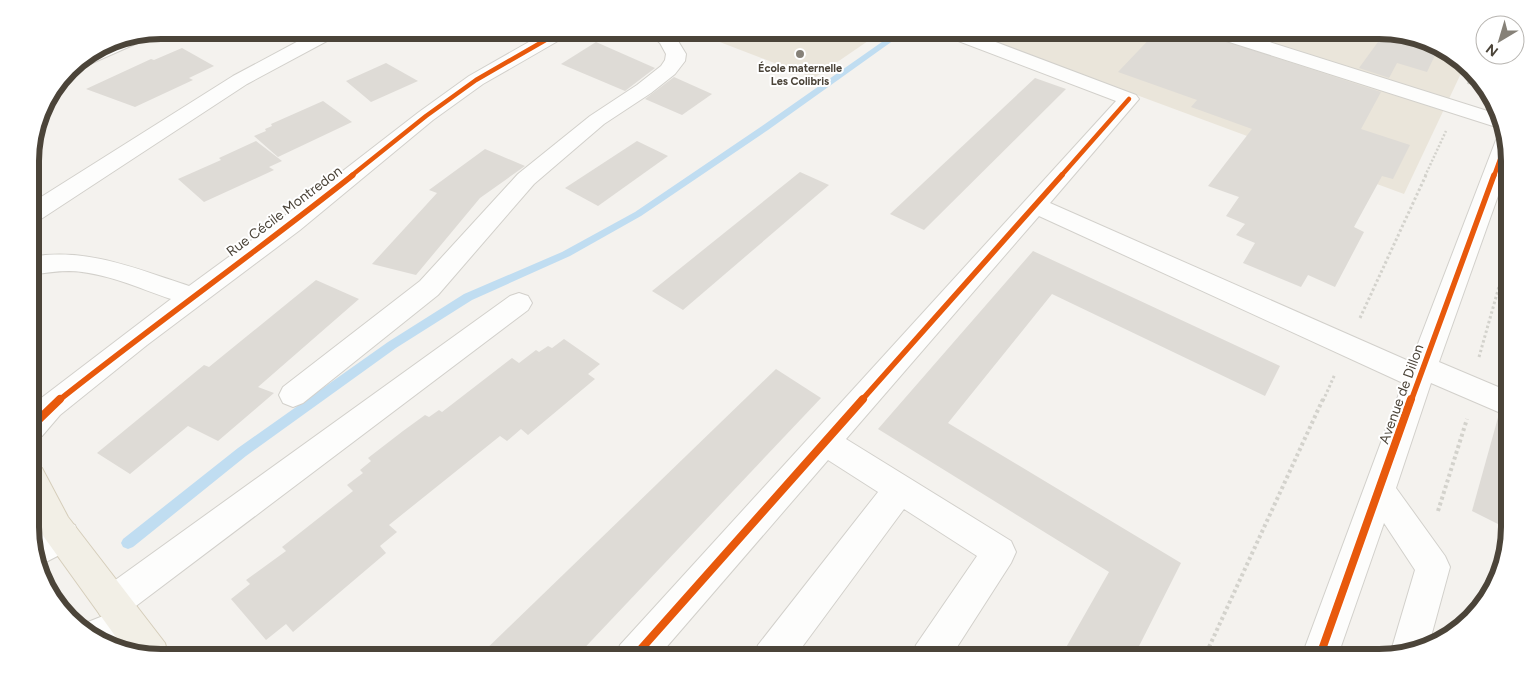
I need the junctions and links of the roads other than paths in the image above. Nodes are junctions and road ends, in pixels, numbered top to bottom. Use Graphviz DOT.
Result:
graph roads {
  1 [pos="316,39"];
  2 [pos="547,39"];
  3 [pos="667,39"];
  4 [pos="971,39"];
  5 [pos="1239,39"];
  6 [pos="1494,120"];
  7 [pos="1501,157"];
  8 [pos="1034,205"];
  9 [pos="39,209"];
  10 [pos="39,265"];
  11 [pos="191,296"];
  12 [pos="519,303"];
  13 [pos="1422,373"];
  14 [pos="293,395"];
  15 [pos="1501,401"];
  16 [pos="39,419"];
  17 [pos="826,442"];
  18 [pos="900,489"];
  19 [pos="1379,490"];
  20 [pos="39,494"];
  21 [pos="63,536"];
  22 [pos="41,548"];
  23 [pos="112,621"];
  24 [pos="1410,645"];
  25 [pos="142,648"];
  26 [pos="641,649"];
  27 [pos="778,649"];
  28 [pos="935,649"];
  29 [pos="1323,649"];
  1 -- 9 [label="street"];
  2 -- 11 [label="street, Rue Cécile Montredon"];
  3 -- 14 [label="street"];
  4 -- 8 [label="street"];
  5 -- 6 [label="street"];
  7 -- 13 [label="street, Avenue de Dillon"];
  8 -- 13 [label="street"];
  8 -- 17 [label="street"];
  10 -- 11 [label="street"];
  11 -- 16 [label="street, Rue Cécile Montredon"];
  12 -- 23 [label="street"];
  13 -- 15 [label="street"];
  13 -- 19 [label="street, Avenue de Dillon"];
  17 -- 18 [label="street"];
  17 -- 26 [label="street"];
  18 -- 27 [label="street"];
  18 -- 28 [label="street"];
  19 -- 24 [label="street"];
  19 -- 29 [label="street, Avenue de Dillon"];
  20 -- 21 [label="main road"];
  21 -- 22 [label="street"];
  21 -- 23 [label="main road"];
  23 -- 25 [label="main road"];
}
